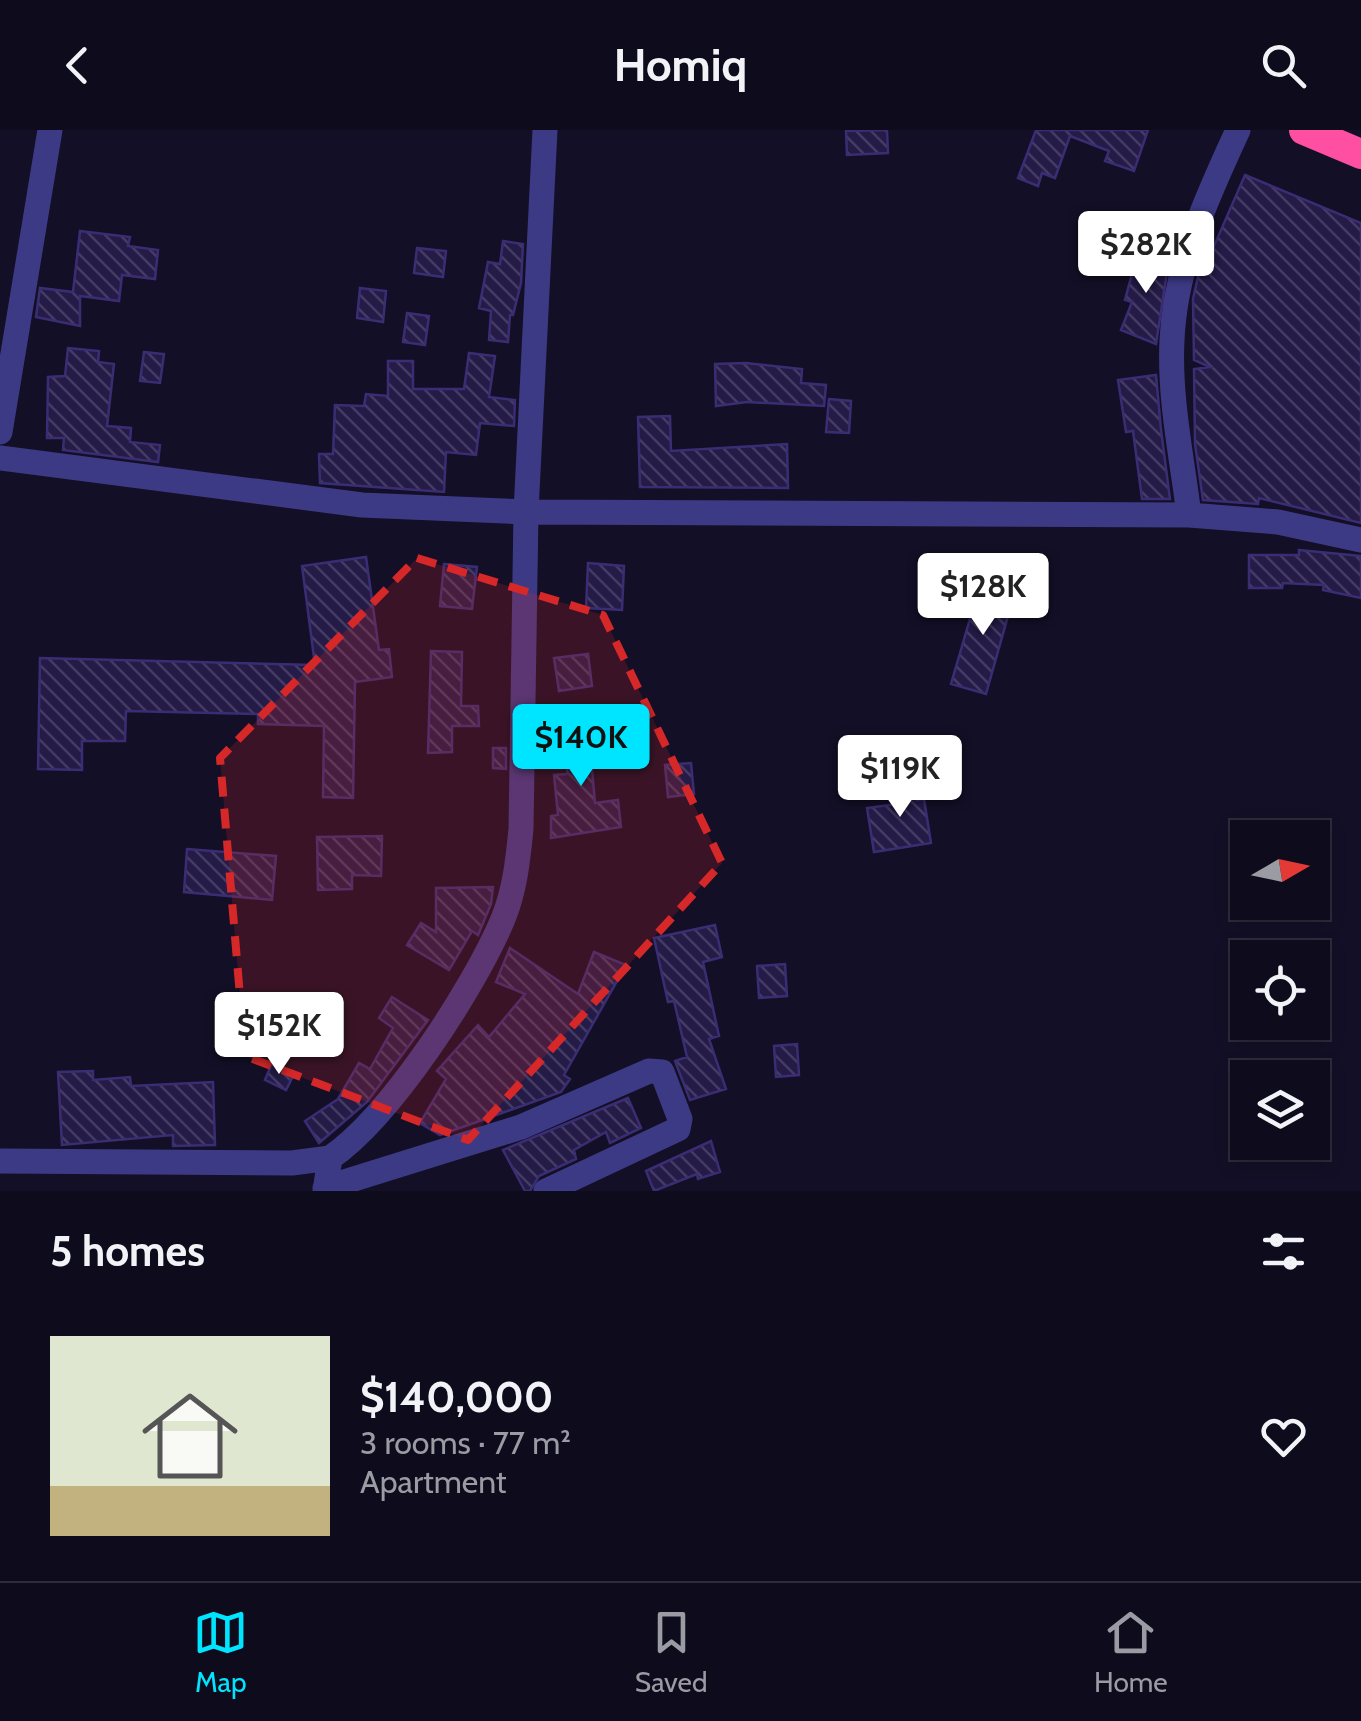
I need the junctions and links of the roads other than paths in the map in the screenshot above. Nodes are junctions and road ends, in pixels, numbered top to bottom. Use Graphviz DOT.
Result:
graph roads {
  1 [pos="50,130"];
  2 [pos="545,130"];
  3 [pos="1238,130"];
  4 [pos="1304,130"];
  5 [pos="1361,154"];
  6 [pos="0,432"];
  7 [pos="0,458"];
  8 [pos="526,512"];
  9 [pos="1188,515"];
  10 [pos="1361,540"];
  11 [pos="330,1158"];
  12 [pos="0,1161"];
  13 [pos="325,1190"];
  14 [pos="546,1191"];
  1 -- 6 [label="street"];
  2 -- 8 [label="street"];
  3 -- 9 [label="street"];
  4 -- 5 [label="highway"];
  7 -- 8 [label="street"];
  8 -- 9 [label="street"];
  8 -- 11 [label="street"];
  9 -- 10 [label="street"];
  11 -- 12 [label="street"];
  11 -- 13 [label="street"];
  13 -- 14 [label="street"];
}
